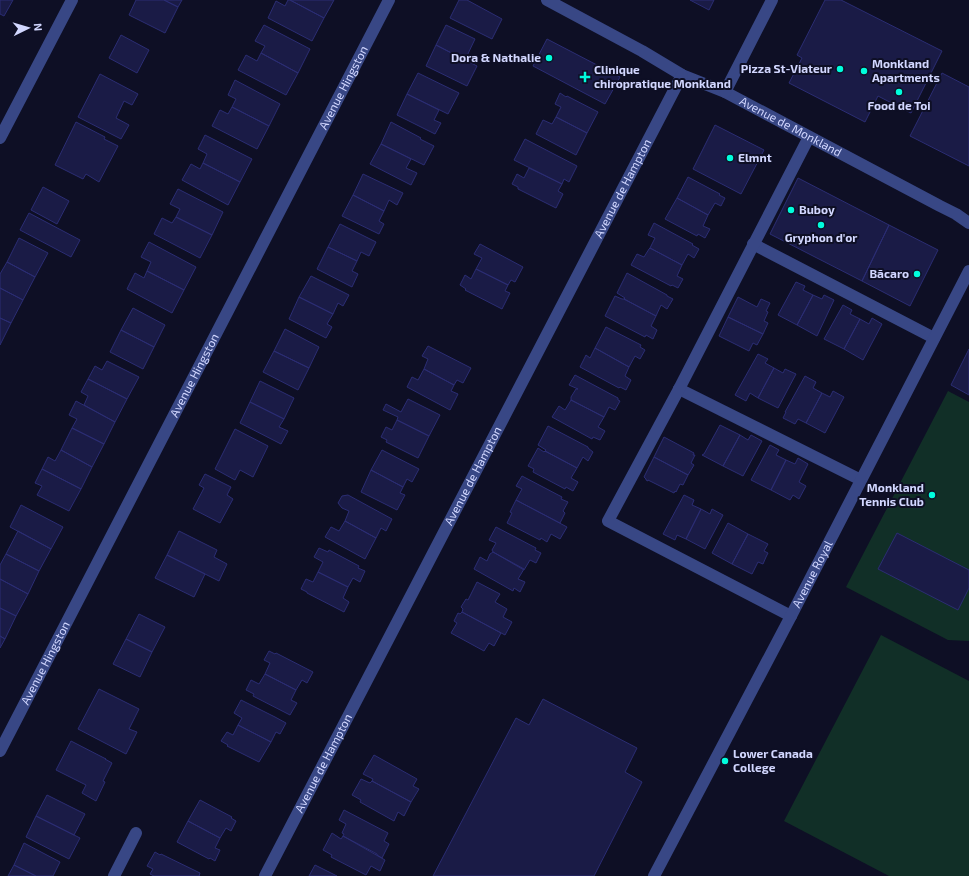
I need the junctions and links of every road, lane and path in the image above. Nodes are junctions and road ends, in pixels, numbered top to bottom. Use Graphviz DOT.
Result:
graph roads {
  1 [pos="72,0"];
  2 [pos="389,0"];
  3 [pos="547,0"];
  4 [pos="772,0"];
  5 [pos="682,75"];
  6 [pos="725,92"];
  7 [pos="809,137"];
  8 [pos="0,138"];
  9 [pos="969,223"];
  10 [pos="753,244"];
  11 [pos="969,271"];
  12 [pos="934,338"];
  13 [pos="679,389"];
  14 [pos="861,480"];
  15 [pos="791,616"];
  16 [pos="0,751"];
  17 [pos="136,833"];
  18 [pos="114,876"];
  19 [pos="265,876"];
  20 [pos="654,876"];
  1 -- 8 [label="street"];
  2 -- 16 [label="street, Avenue Hingston"];
  3 -- 5 [label="street, Avenue de Monkland"];
  4 -- 6 [label="street"];
  5 -- 6 [label="street, Avenue de Monkland"];
  5 -- 19 [label="street, Avenue de Hampton"];
  6 -- 7 [label="street, Avenue de Monkland"];
  7 -- 9 [label="street, Avenue de Monkland"];
  7 -- 10 [label="street"];
  10 -- 12 [label="street"];
  10 -- 13 [label="street"];
  11 -- 12 [label="street, Avenue Royal"];
  12 -- 14 [label="street, Avenue Royal"];
  13 -- 14 [label="street"];
  13 -- 15 [label="street"];
  14 -- 15 [label="street, Avenue Royal"];
  15 -- 20 [label="street, Avenue Royal"];
  17 -- 18 [label="street"];
}
